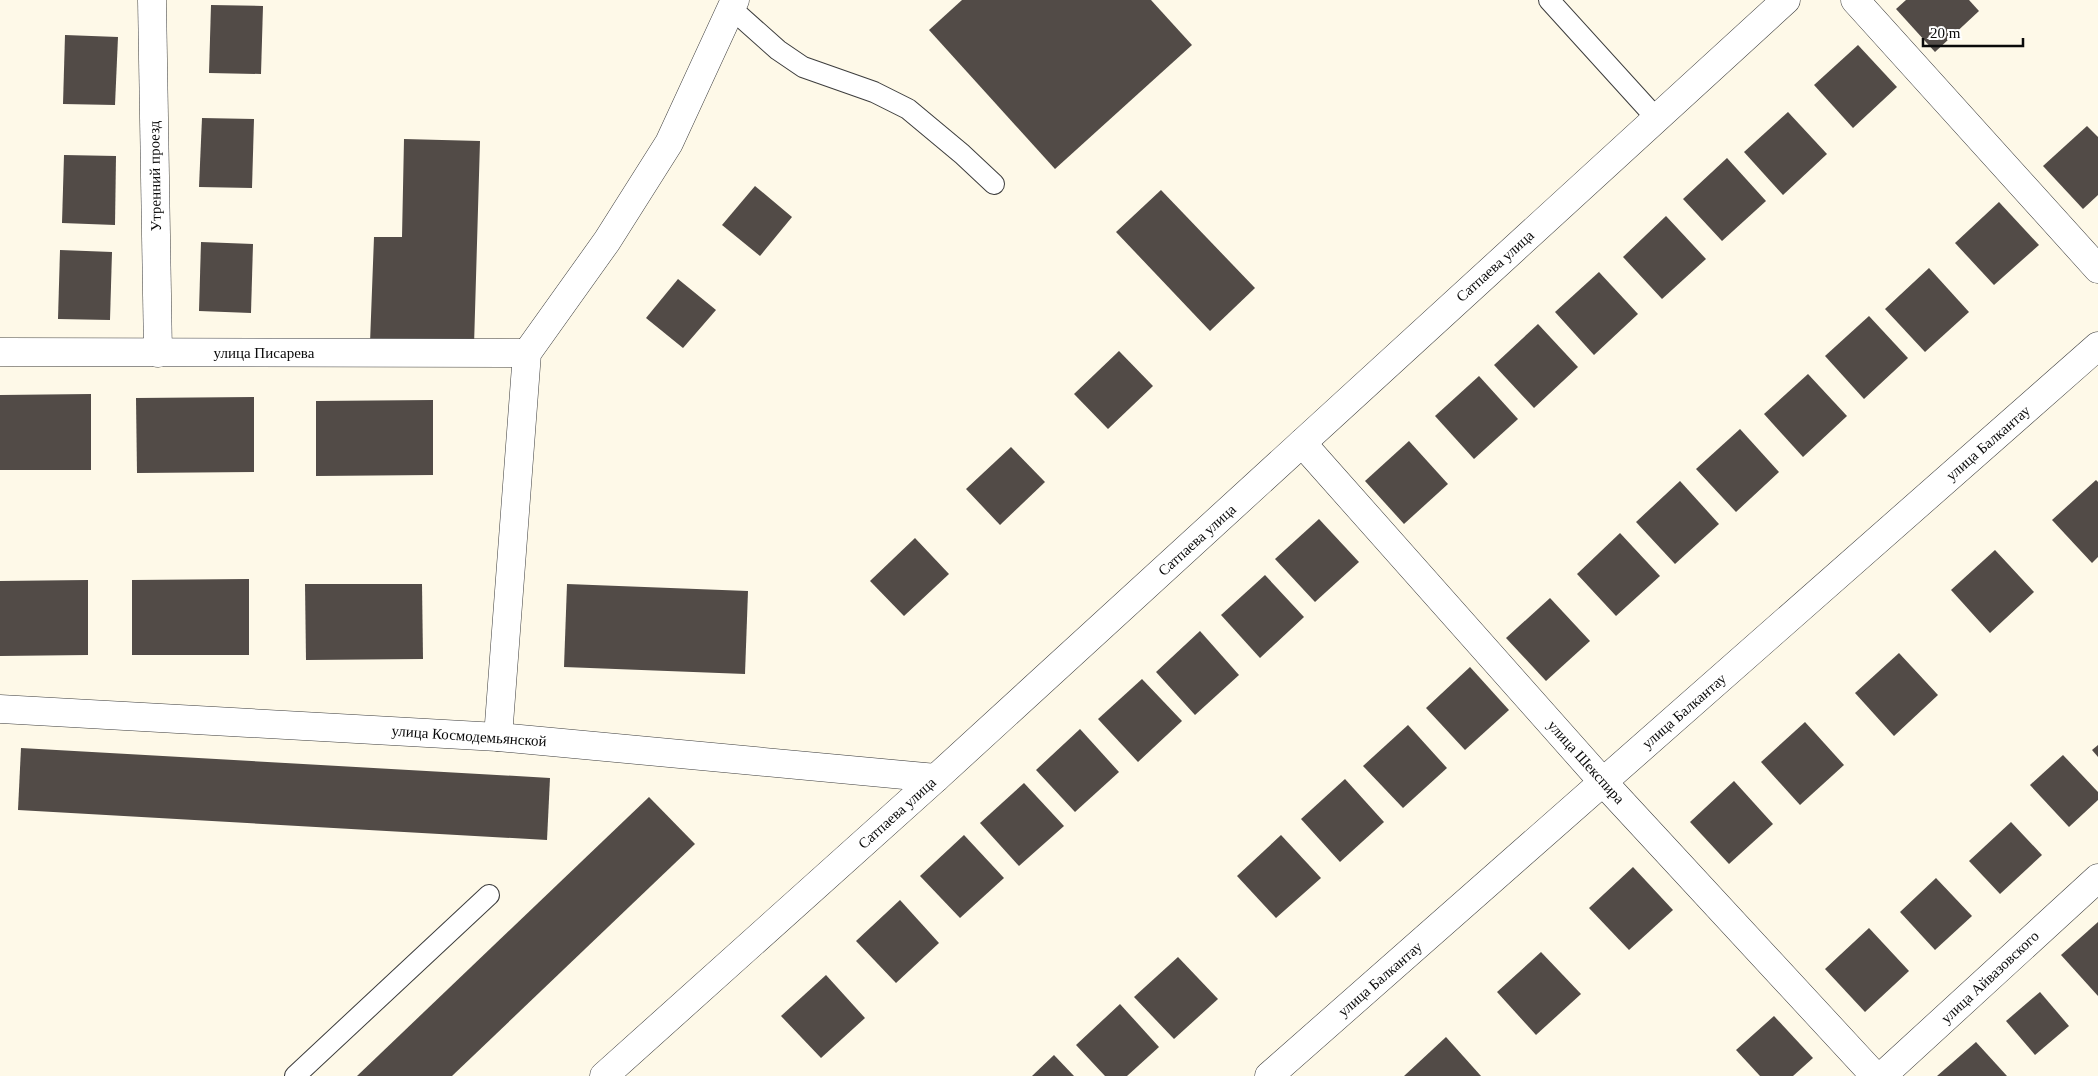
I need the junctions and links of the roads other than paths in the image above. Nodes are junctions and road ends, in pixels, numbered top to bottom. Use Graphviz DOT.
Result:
graph roads {
  1 [pos="152,0"];
  2 [pos="1549,0"];
  3 [pos="1786,0"];
  4 [pos="1856,0"];
  5 [pos="734,5"];
  6 [pos="1656,119"];
  7 [pos="994,184"];
  8 [pos="2098,270"];
  9 [pos="2098,346"];
  10 [pos="0,352"];
  11 [pos="158,353"];
  12 [pos="527,353"];
  13 [pos="1302,443"];
  14 [pos="0,709"];
  15 [pos="498,737"];
  16 [pos="936,778"];
  17 [pos="1603,782"];
  18 [pos="2098,878"];
  19 [pos="488,895"];
  20 [pos="295,1076"];
  21 [pos="604,1076"];
  22 [pos="1269,1076"];
  23 [pos="1875,1076"];
  24 [pos="1882,1076"];
  1 -- 11 [label="street, Утренний проезд"];
  2 -- 6 [label="lane"];
  3 -- 6 [label="street, Сатпаева улица"];
  4 -- 8 [label="street"];
  5 -- 7 [label="lane"];
  5 -- 12 [label="street"];
  6 -- 13 [label="street, Сатпаева улица"];
  9 -- 17 [label="street, улица Балкантау"];
  10 -- 11 [label="street, улица Писарева"];
  11 -- 12 [label="street, улица Писарева"];
  12 -- 15 [label="street"];
  13 -- 16 [label="street, Сатпаева улица"];
  13 -- 17 [label="street, улица Шекспира"];
  14 -- 15 [label="street, улица Космодемьянской"];
  15 -- 16 [label="street, улица Космодемьянской"];
  16 -- 21 [label="street, Сатпаева улица"];
  17 -- 22 [label="street, улица Балкантау"];
  17 -- 23 [label="street, улица Шекспира"];
  18 -- 24 [label="street, улица Айвазовского"];
  19 -- 20 [label="lane"];
}
